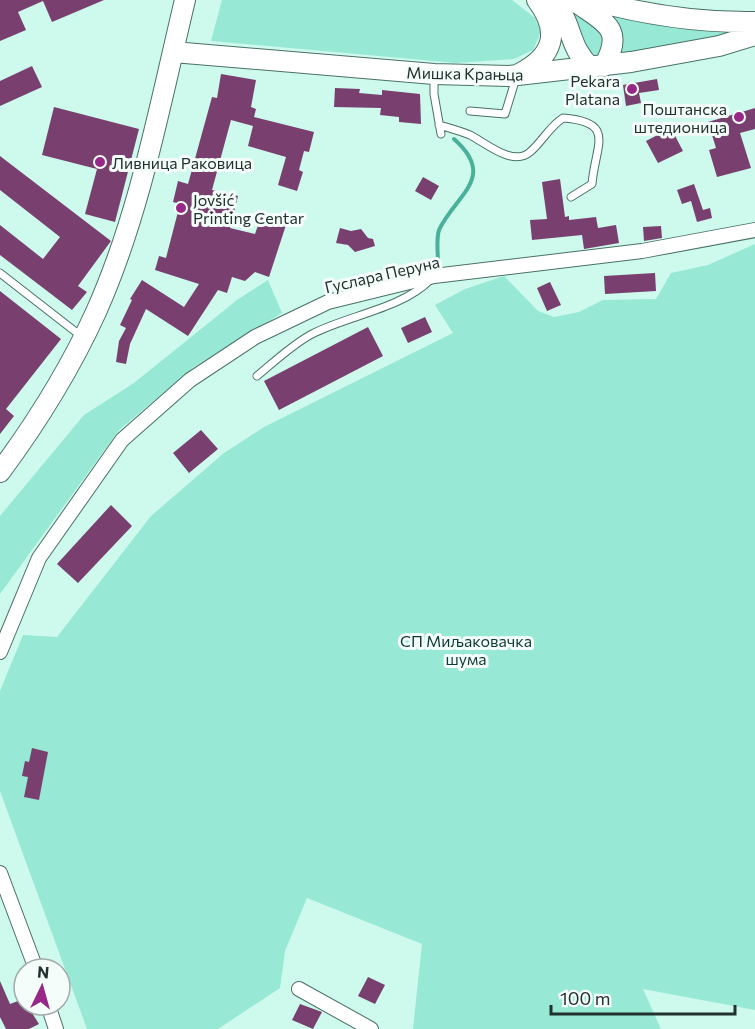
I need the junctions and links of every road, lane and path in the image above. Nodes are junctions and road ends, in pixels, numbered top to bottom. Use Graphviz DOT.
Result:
graph roads {
  1 [pos="537,0"];
  2 [pos="550,0"];
  3 [pos="573,0"];
  4 [pos="591,0"];
  5 [pos="183,7"];
  6 [pos="755,22"];
  7 [pos="755,36"];
  8 [pos="173,52"];
  9 [pos="598,67"];
  10 [pos="434,74"];
  11 [pos="516,75"];
  12 [pos="470,111"];
  13 [pos="439,125"];
  14 [pos="441,134"];
  15 [pos="571,197"];
  16 [pos="755,230"];
  17 [pos="0,273"];
  18 [pos="434,276"];
  19 [pos="83,338"];
  20 [pos="257,376"];
  21 [pos="0,472"];
  22 [pos="0,652"];
  23 [pos="0,873"];
  24 [pos="32,957"];
  25 [pos="299,989"];
  26 [pos="371,1029"];
  1 -- 11 [label="main road"];
  2 -- 9 [label="main road"];
  3 -- 9 [label="main road"];
  4 -- 6 [label="main road"];
  5 -- 8 [label="main road"];
  7 -- 9 [label="main road, Мишка Крањца"];
  8 -- 10 [label="main road, Мишка Крањца"];
  8 -- 19 [label="main road"];
  9 -- 11 [label="main road, Мишка Крањца"];
  10 -- 11 [label="main road, Мишка Крањца"];
  10 -- 13 [label="lane"];
  11 -- 12 [label="lane"];
  13 -- 14 [label="lane"];
  13 -- 15 [label="lane"];
  16 -- 18 [label="street, Гуслара Перуна"];
  17 -- 19 [label="lane"];
  18 -- 20 [label="lane"];
  18 -- 22 [label="street, Гуслара Перуна"];
  19 -- 21 [label="main road"];
  23 -- 24 [label="street"];
  25 -- 26 [label="street"];
}
